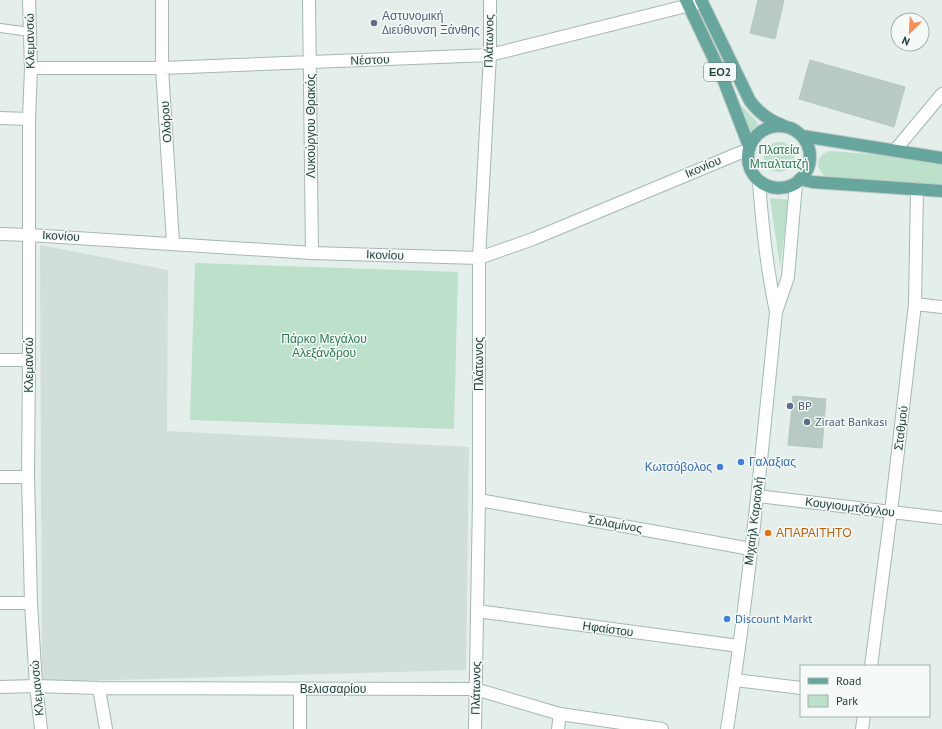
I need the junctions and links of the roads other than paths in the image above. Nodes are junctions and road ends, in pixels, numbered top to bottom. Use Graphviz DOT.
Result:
graph roads {
  1 [pos="29,0"];
  2 [pos="162,0"];
  3 [pos="310,0"];
  4 [pos="490,0"];
  5 [pos="701,1"];
  6 [pos="687,2"];
  7 [pos="0,28"];
  8 [pos="30,32"];
  9 [pos="490,55"];
  10 [pos="311,62"];
  11 [pos="31,68"];
  12 [pos="162,68"];
  13 [pos="942,94"];
  14 [pos="0,118"];
  15 [pos="29,119"];
  16 [pos="783,126"];
  17 [pos="802,136"];
  18 [pos="749,148"];
  19 [pos="896,150"];
  20 [pos="942,158"];
  21 [pos="759,181"];
  22 [pos="798,181"];
  23 [pos="917,189"];
  24 [pos="942,191"];
  25 [pos="0,234"];
  26 [pos="29,234"];
  27 [pos="173,243"];
  28 [pos="312,253"];
  29 [pos="479,258"];
  30 [pos="915,304"];
  31 [pos="942,307"];
  32 [pos="776,312"];
  33 [pos="0,360"];
  34 [pos="29,360"];
  35 [pos="0,477"];
  36 [pos="28,477"];
  37 [pos="758,496"];
  38 [pos="479,500"];
  39 [pos="891,512"];
  40 [pos="942,518"];
  41 [pos="751,549"];
  42 [pos="0,603"];
  43 [pos="31,603"];
  44 [pos="477,611"];
  45 [pos="739,646"];
  46 [pos="871,665"];
  47 [pos="734,680"];
  48 [pos="36,686"];
  49 [pos="0,687"];
  50 [pos="99,688"];
  51 [pos="800,688"];
  52 [pos="300,689"];
  53 [pos="475,690"];
  54 [pos="560,714"];
  55 [pos="864,717"];
  56 [pos="41,729"];
  57 [pos="106,729"];
  58 [pos="300,729"];
  59 [pos="475,729"];
  60 [pos="558,729"];
  61 [pos="660,729"];
  62 [pos="727,729"];
  63 [pos="862,729"];
  1 -- 8 [label="street, Κλεμανσώ"];
  2 -- 12 [label="street, Ολόρου"];
  3 -- 10 [label="street, Λυκούργου Θρακός"];
  4 -- 9 [label="street, Πλάτωνος"];
  5 -- 6 [label="street, Νέστου"];
  5 -- 16 [label="main road, ΕΟ2"];
  6 -- 9 [label="street, Νέστου"];
  6 -- 18 [label="main road, ΕΟ2"];
  7 -- 8 [label="lane"];
  8 -- 11 [label="street, Κλεμανσώ"];
  9 -- 10 [label="street, Νέστου"];
  9 -- 29 [label="street, Πλάτωνος"];
  10 -- 12 [label="street, Νέστου"];
  10 -- 28 [label="street, Λυκούργου Θρακός"];
  11 -- 12 [label="street, Νέστου"];
  11 -- 15 [label="street, Κλεμανσώ"];
  12 -- 27 [label="street, Ολόρου"];
  13 -- 19 [label="street"];
  14 -- 15 [label="street"];
  15 -- 26 [label="street, Κλεμανσώ"];
  16 -- 17 [label="main road, ΕΟ2"];
  16 -- 18 [label="main road"];
  17 -- 19 [label="main road, ΕΟ2"];
  17 -- 22 [label="main road"];
  18 -- 21 [label="main road, ΕΟ2"];
  18 -- 29 [label="street, Ικονίου"];
  19 -- 20 [label="main road, ΕΟ2"];
  21 -- 22 [label="main road"];
  21 -- 32 [label="street, Μιχαήλ Καραολή"];
  22 -- 23 [label="main road"];
  22 -- 32 [label="street, Μιχαήλ Καραολή"];
  23 -- 24 [label="main road"];
  23 -- 30 [label="street, Σταθμού"];
  25 -- 26 [label="street, Ικονίου"];
  26 -- 27 [label="street, Ικονίου"];
  26 -- 34 [label="street, Κλεμανσώ"];
  27 -- 28 [label="street, Ικονίου"];
  28 -- 29 [label="street, Ικονίου"];
  29 -- 38 [label="street, Πλάτωνος"];
  30 -- 31 [label="street"];
  30 -- 39 [label="street, Σταθμού"];
  32 -- 37 [label="street, Μιχαήλ Καραολή"];
  33 -- 34 [label="street"];
  34 -- 36 [label="street, Κλεμανσώ"];
  35 -- 36 [label="street"];
  36 -- 43 [label="street, Κλεμανσώ"];
  37 -- 39 [label="street, Κουγιουμτζόγλου"];
  37 -- 41 [label="street, Μιχαήλ Καραολή"];
  38 -- 41 [label="street, Σαλαμίνος"];
  38 -- 44 [label="street, Πλάτωνος"];
  39 -- 40 [label="street, Κουγιουμτζόγλου"];
  39 -- 46 [label="street, Σταθμού"];
  41 -- 45 [label="street, Μιχαήλ Καραολή"];
  42 -- 43 [label="street"];
  43 -- 48 [label="street, Κλεμανσώ"];
  44 -- 45 [label="street, Ηφαίστου"];
  44 -- 53 [label="street, Πλάτωνος"];
  45 -- 47 [label="street, Μιχαήλ Καραολή"];
  47 -- 51 [label="street"];
  47 -- 62 [label="street, Μιχαήλ Καραολή"];
  48 -- 49 [label="street, Βελισσαρίου"];
  48 -- 50 [label="street, Βελισσαρίου"];
  48 -- 56 [label="street, Κλεμανσώ"];
  50 -- 52 [label="street, Βελισσαρίου"];
  50 -- 57 [label="street"];
  52 -- 53 [label="street, Βελισσαρίου"];
  52 -- 58 [label="street"];
  53 -- 54 [label="street, Βελισσαρίου"];
  53 -- 59 [label="street, Πλάτωνος"];
  54 -- 60 [label="street"];
  54 -- 61 [label="street, Βελισσαρίου"];
  55 -- 63 [label="street"];
}
